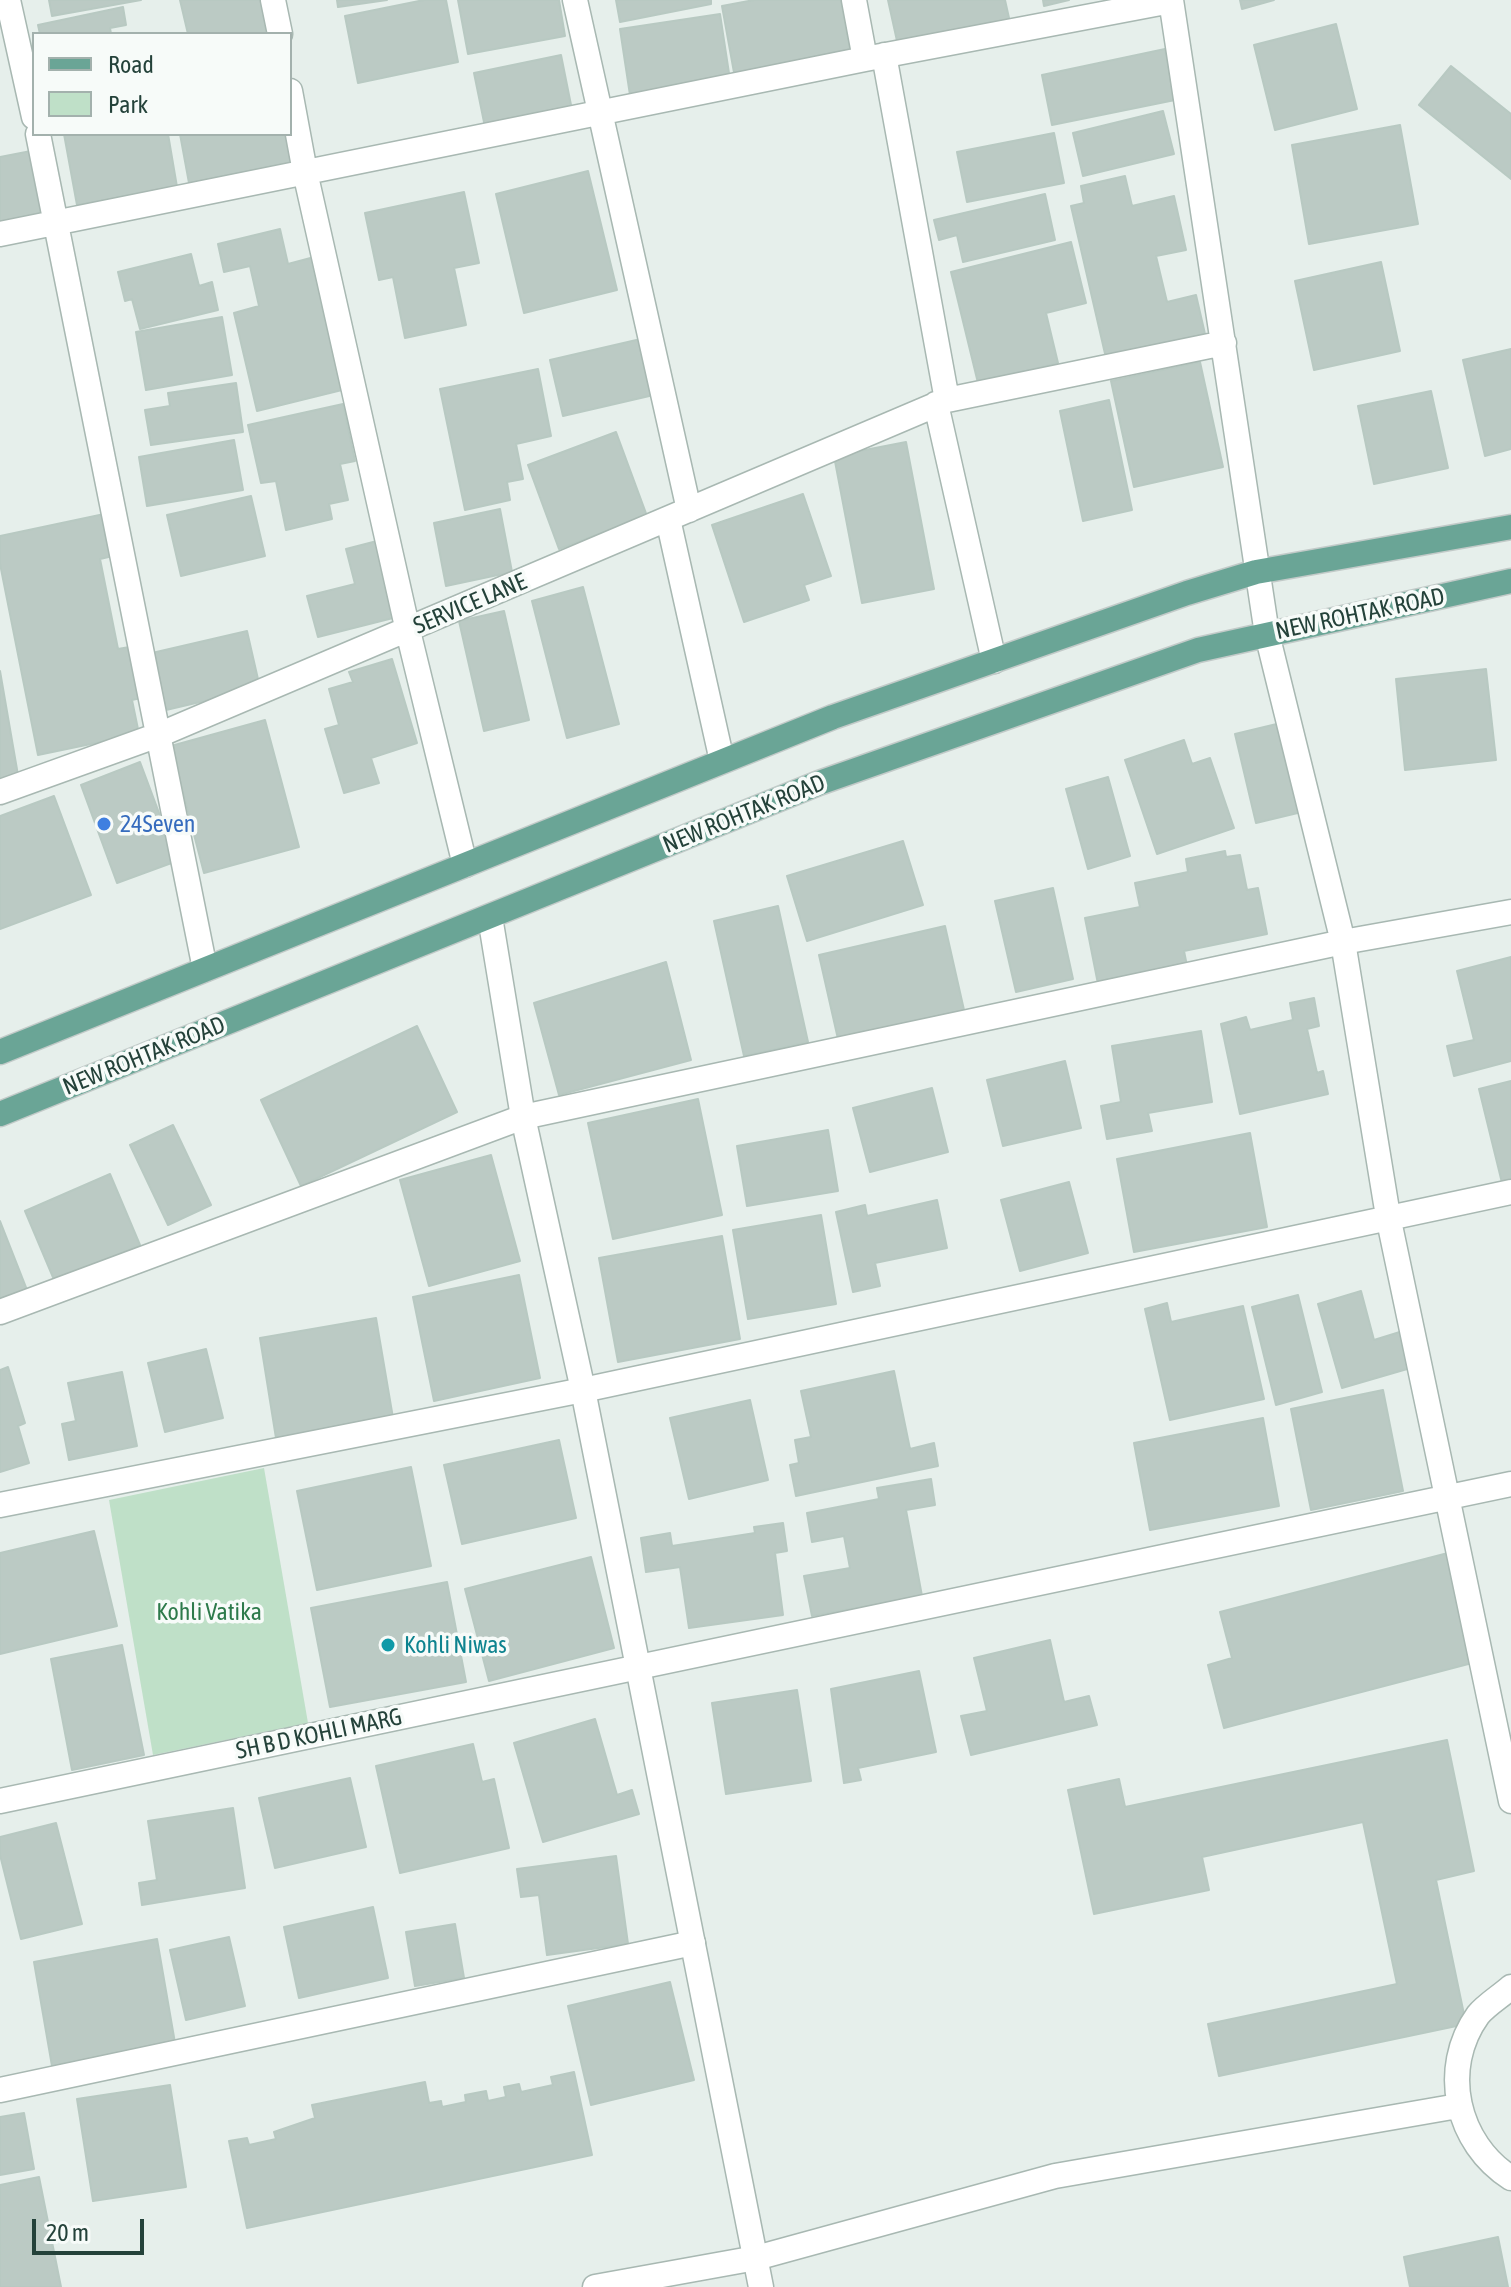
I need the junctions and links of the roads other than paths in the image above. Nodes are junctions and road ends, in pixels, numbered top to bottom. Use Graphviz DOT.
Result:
graph roads {
  1 [pos="8,0"];
  2 [pos="273,0"];
  3 [pos="575,0"];
  4 [pos="854,0"];
  5 [pos="1171,0"];
  6 [pos="280,32"];
  7 [pos="874,57"];
  8 [pos="292,102"];
  9 [pos="32,108"];
  10 [pos="598,112"];
  11 [pos="38,136"];
  12 [pos="305,172"];
  13 [pos="58,223"];
  14 [pos="0,234"];
  15 [pos="1224,343"];
  16 [pos="941,402"];
  17 [pos="678,515"];
  18 [pos="1511,527"];
  19 [pos="1256,572"];
  20 [pos="1511,581"];
  21 [pos="408,631"];
  22 [pos="1267,634"];
  23 [pos="994,661"];
  24 [pos="161,734"];
  25 [pos="722,761"];
  26 [pos="0,792"];
  27 [pos="465,865"];
  28 [pos="1511,912"];
  29 [pos="490,917"];
  30 [pos="1343,942"];
  31 [pos="205,969"];
  32 [pos="0,1052"];
  33 [pos="0,1114"];
  34 [pos="523,1117"];
  35 [pos="1511,1192"];
  36 [pos="1388,1216"];
  37 [pos="0,1312"];
  38 [pos="583,1390"];
  39 [pos="1511,1484"];
  40 [pos="1446,1496"];
  41 [pos="0,1505"];
  42 [pos="639,1666"];
  43 [pos="1507,1774"];
  44 [pos="0,1801"];
  45 [pos="1511,1801"];
  46 [pos="693,1943"];
  47 [pos="1511,1987"];
  48 [pos="0,2090"];
  49 [pos="1458,2106"];
  50 [pos="1511,2178"];
  51 [pos="756,2258"];
  52 [pos="595,2287"];
  53 [pos="761,2287"];
  1 -- 9 [label="street"];
  2 -- 6 [label="street"];
  3 -- 10 [label="street"];
  4 -- 7 [label="street"];
  5 -- 7 [label="street"];
  5 -- 15 [label="street"];
  7 -- 10 [label="street"];
  7 -- 16 [label="street"];
  8 -- 12 [label="street"];
  10 -- 12 [label="street"];
  10 -- 17 [label="street"];
  11 -- 13 [label="street"];
  12 -- 13 [label="street"];
  12 -- 21 [label="street"];
  13 -- 14 [label="street"];
  13 -- 24 [label="street"];
  15 -- 16 [label="street, SERVICE LANE"];
  15 -- 19 [label="street"];
  16 -- 17 [label="street, SERVICE LANE"];
  16 -- 23 [label="street"];
  17 -- 21 [label="street, SERVICE LANE"];
  17 -- 25 [label="street"];
  18 -- 19 [label="main road"];
  19 -- 22 [label="street"];
  19 -- 23 [label="main road"];
  20 -- 22 [label="main road, NEW ROHTAK ROAD"];
  21 -- 24 [label="street, SERVICE LANE"];
  21 -- 27 [label="street"];
  22 -- 29 [label="main road, NEW ROHTAK ROAD"];
  22 -- 30 [label="street"];
  23 -- 25 [label="main road"];
  24 -- 26 [label="street, SERVICE LANE"];
  24 -- 31 [label="street"];
  25 -- 27 [label="main road"];
  27 -- 31 [label="main road"];
  28 -- 30 [label="street"];
  29 -- 33 [label="main road, NEW ROHTAK ROAD"];
  29 -- 34 [label="street"];
  30 -- 34 [label="street"];
  30 -- 36 [label="street"];
  31 -- 32 [label="main road"];
  34 -- 37 [label="street"];
  34 -- 38 [label="street"];
  35 -- 36 [label="street"];
  36 -- 38 [label="street"];
  36 -- 40 [label="street"];
  38 -- 41 [label="street"];
  38 -- 42 [label="street"];
  39 -- 40 [label="street, SH B D KOHLI MARG"];
  40 -- 42 [label="street, SH B D KOHLI MARG"];
  40 -- 43 [label="street"];
  42 -- 44 [label="street, SH B D KOHLI MARG"];
  42 -- 46 [label="street"];
  43 -- 45 [label="street"];
  46 -- 48 [label="street"];
  46 -- 51 [label="street"];
  47 -- 49 [label="street"];
  49 -- 50 [label="street"];
  49 -- 51 [label="street"];
  51 -- 52 [label="street"];
  51 -- 53 [label="street"];
}
